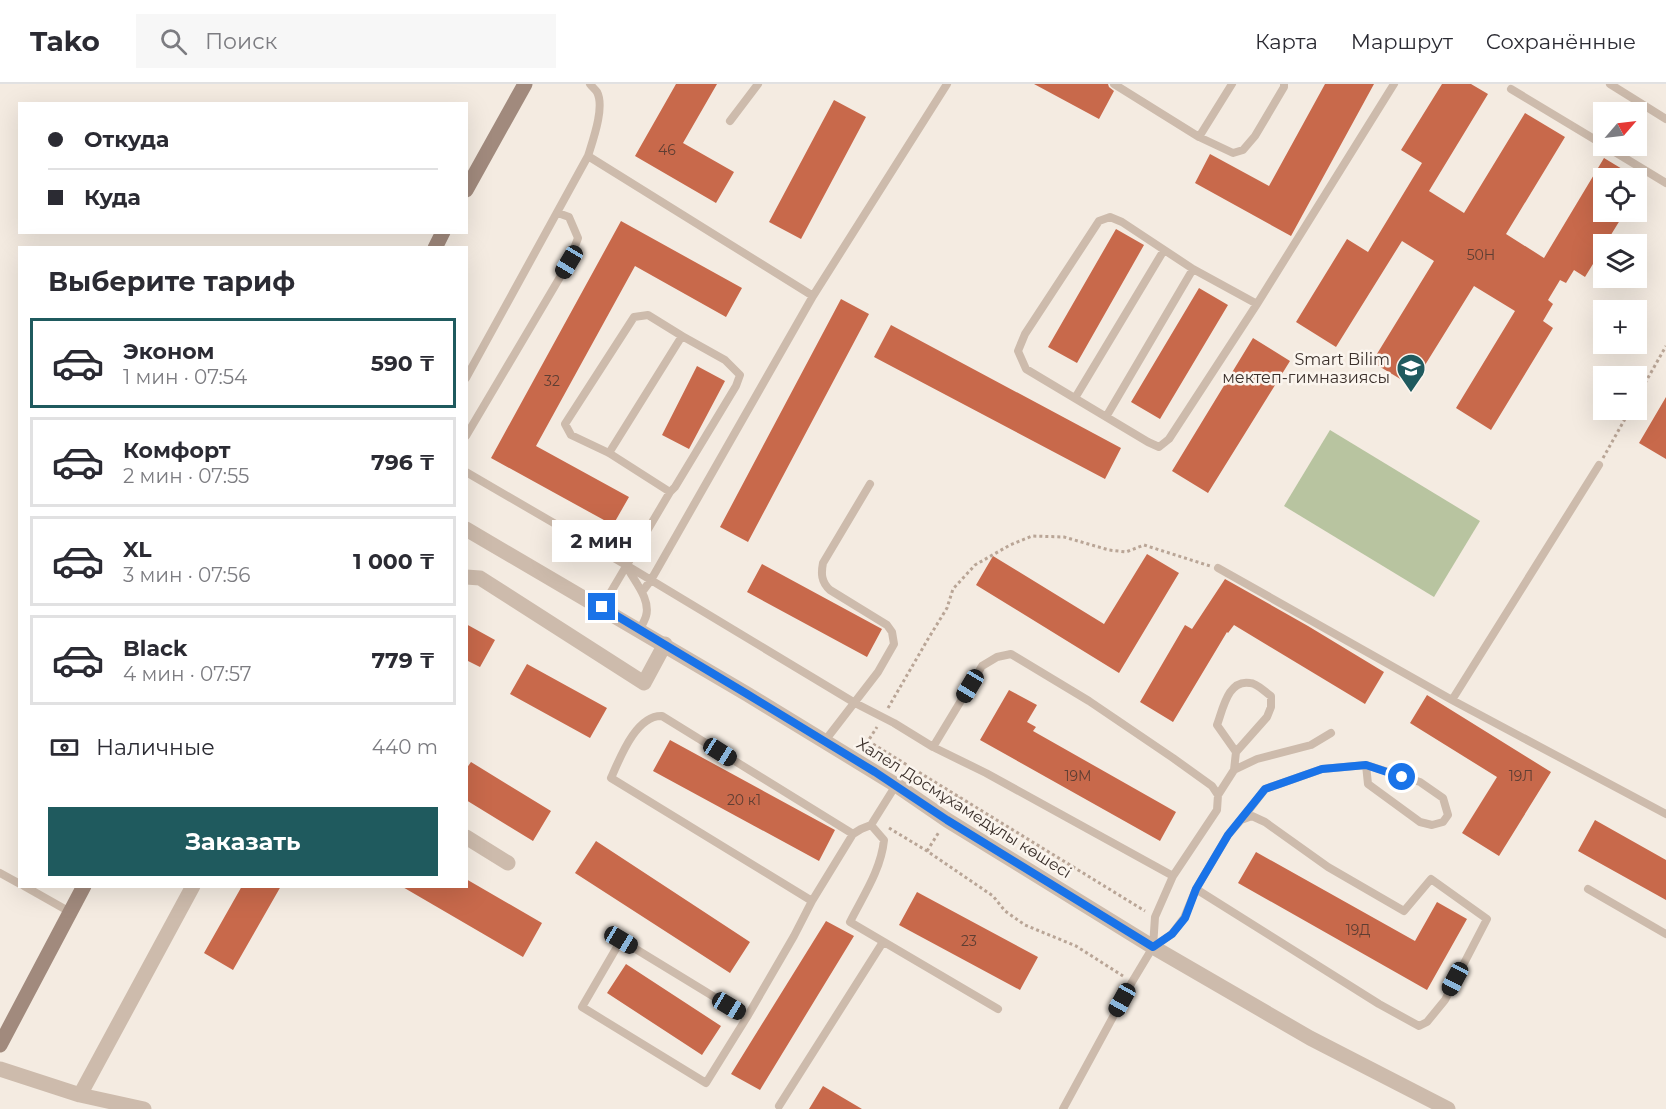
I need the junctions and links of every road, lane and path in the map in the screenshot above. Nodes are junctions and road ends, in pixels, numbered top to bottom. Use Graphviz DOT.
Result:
graph roads {
  1 [pos="525,84"];
  2 [pos="590,84"];
  3 [pos="758,84"];
  4 [pos="947,84"];
  5 [pos="1115,84"];
  6 [pos="1232,84"];
  7 [pos="1284,84"];
  8 [pos="1394,84"];
  9 [pos="1610,84"];
  10 [pos="1511,89"];
  11 [pos="1666,119"];
  12 [pos="730,121"];
  13 [pos="1199,137"];
  14 [pos="1593,138"];
  15 [pos="588,156"];
  16 [pos="1622,156"];
  17 [pos="1666,183"];
  18 [pos="468,186"];
  19 [pos="558,213"];
  20 [pos="1164,250"];
  21 [pos="1193,269"];
  22 [pos="813,296"];
  23 [pos="1257,304"];
  24 [pos="682,336"];
  25 [pos="1666,346"];
  26 [pos="468,374"];
  27 [pos="1647,380"];
  28 [pos="1075,398"];
  29 [pos="1106,417"];
  30 [pos="1624,420"];
  31 [pos="468,433"];
  32 [pos="609,453"];
  33 [pos="1599,465"];
  34 [pos="468,473"];
  35 [pos="870,483"];
  36 [pos="670,492"];
  37 [pos="468,530"];
  38 [pos="626,565"];
  39 [pos="1218,568"];
  40 [pos="468,578"];
  41 [pos="651,580"];
  42 [pos="642,592"];
  43 [pos="602,607"];
  44 [pos="640,629"];
  45 [pos="665,644"];
  46 [pos="1452,700"];
  47 [pos="855,703"];
  48 [pos="883,717"];
  49 [pos="1331,733"];
  50 [pos="868,741"];
  51 [pos="825,742"];
  52 [pos="933,747"];
  53 [pos="1236,752"];
  54 [pos="856,761"];
  55 [pos="1366,765"];
  56 [pos="1234,771"];
  57 [pos="896,785"];
  58 [pos="1218,795"];
  59 [pos="1666,814"];
  60 [pos="1241,820"];
  61 [pos="873,822"];
  62 [pos="853,834"];
  63 [pos="468,838"];
  64 [pos="508,863"];
  65 [pos="0,873"];
  66 [pos="1173,876"];
  67 [pos="18,883"];
  68 [pos="28,888"];
  69 [pos="83,888"];
  70 [pos="192,888"];
  71 [pos="1196,889"];
  72 [pos="1588,889"];
  73 [pos="812,901"];
  74 [pos="70,912"];
  75 [pos="1155,917"];
  76 [pos="1666,934"];
  77 [pos="883,942"];
  78 [pos="1153,947"];
  79 [pos="1132,982"];
  80 [pos="998,1009"];
  81 [pos="747,1017"];
  82 [pos="0,1046"];
  83 [pos="0,1069"];
  84 [pos="80,1095"];
  85 [pos="779,1106"];
  86 [pos="144,1109"];
  87 [pos="1063,1109"];
  88 [pos="1448,1109"];
  1 -- 18 [label="main road"];
  2 -- 15 [label="lane"];
  3 -- 12 [label="lane"];
  4 -- 22 [label="lane"];
  5 -- 13 [label="lane"];
  6 -- 13 [label="lane"];
  7 -- 13 [label="lane"];
  8 -- 23 [label="lane"];
  9 -- 11 [label="lane"];
  10 -- 14 [label="lane"];
  15 -- 19 [label="lane"];
  15 -- 22 [label="lane"];
  16 -- 17 [label="lane"];
  19 -- 26 [label="lane"];
  19 -- 31 [label="lane"];
  20 -- 21 [label="lane"];
  20 -- 28 [label="lane"];
  20 -- 28 [label="lane"];
  21 -- 23 [label="lane"];
  21 -- 29 [label="lane"];
  22 -- 41 [label="lane"];
  23 -- 29 [label="lane"];
  24 -- 32 [label="lane"];
  24 -- 32 [label="lane"];
  24 -- 36 [label="lane"];
  25 -- 27 [label="path"];
  28 -- 29 [label="lane"];
  30 -- 33 [label="path"];
  32 -- 36 [label="lane"];
  33 -- 46 [label="lane"];
  34 -- 38 [label="lane"];
  35 -- 47 [label="lane"];
  36 -- 38 [label="lane"];
  37 -- 43 [label="street, Халел Досмұхамедұлы көшесі"];
  38 -- 41 [label="lane"];
  38 -- 42 [label="lane"];
  38 -- 43 [label="lane"];
  39 -- 46 [label="lane"];
  39 -- 48 [label="path"];
  40 -- 45 [label="street"];
  41 -- 42 [label="lane"];
  41 -- 47 [label="lane"];
  42 -- 44 [label="lane"];
  43 -- 44 [label="street, Халел Досмұхамедұлы көшесі"];
  44 -- 45 [label="street, Халел Досмұхамедұлы көшесі"];
  45 -- 51 [label="street, Халел Досмұхамедұлы көшесі"];
  46 -- 59 [label="lane"];
  47 -- 48 [label="lane"];
  47 -- 51 [label="lane"];
  48 -- 50 [label="path"];
  48 -- 52 [label="lane"];
  49 -- 56 [label="lane"];
  50 -- 54 [label="path"];
  50 -- 75 [label="path"];
  51 -- 54 [label="street, Халел Досмұхамедұлы көшесі"];
  52 -- 58 [label="lane"];
  52 -- 66 [label="lane"];
  53 -- 53 [label="lane"];
  53 -- 56 [label="lane"];
  54 -- 57 [label="street, Халел Досмұхамедұлы көшесі"];
  55 -- 55 [label="lane"];
  55 -- 60 [label="lane"];
  56 -- 58 [label="lane"];
  57 -- 61 [label="lane"];
  57 -- 78 [label="street, Халел Досмұхамедұлы көшесі"];
  58 -- 66 [label="lane"];
  60 -- 71 [label="lane"];
  60 -- 71 [label="lane"];
  61 -- 62 [label="lane"];
  61 -- 77 [label="lane"];
  61 -- 79 [label="path"];
  62 -- 73 [label="lane"];
  62 -- 73 [label="lane"];
  63 -- 64 [label="street"];
  65 -- 67 [label="lane"];
  66 -- 75 [label="lane"];
  68 -- 74 [label="lane"];
  69 -- 74 [label="main road"];
  70 -- 84 [label="street"];
  71 -- 78 [label="lane"];
  72 -- 76 [label="lane"];
  73 -- 81 [label="lane"];
  74 -- 82 [label="main road"];
  75 -- 78 [label="lane"];
  77 -- 80 [label="lane"];
  77 -- 85 [label="lane"];
  78 -- 79 [label="lane"];
  78 -- 88 [label="street, Халел Досмұхамедұлы көшесі"];
  79 -- 87 [label="lane"];
  81 -- 81 [label="lane"];
  83 -- 84 [label="street"];
  84 -- 86 [label="street"];
}
